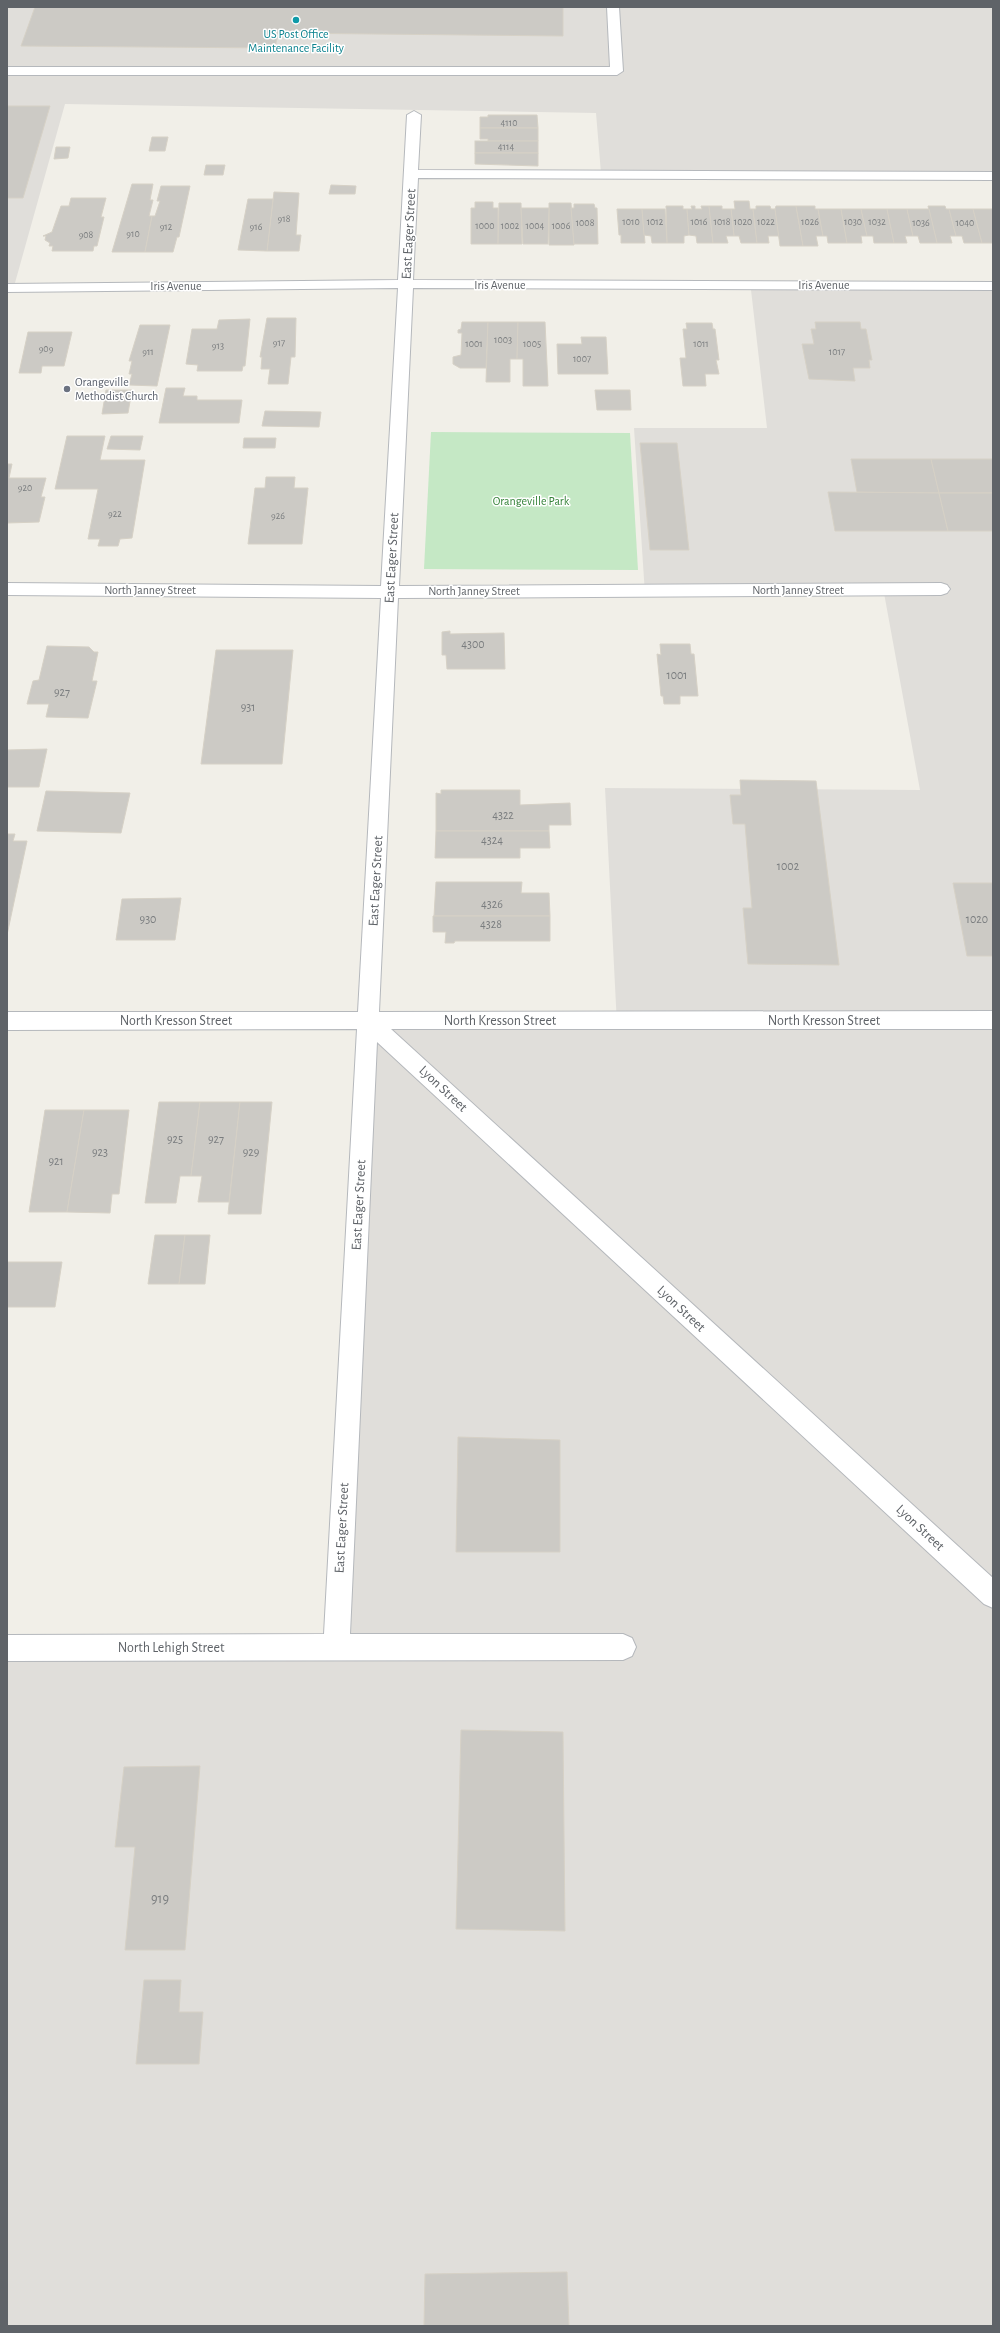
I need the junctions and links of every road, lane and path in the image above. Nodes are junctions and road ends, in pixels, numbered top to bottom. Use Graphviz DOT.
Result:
graph roads {
  1 [pos="613,7"];
  2 [pos="7,71"];
  3 [pos="414,115"];
  4 [pos="412,174"];
  5 [pos="993,176"];
  6 [pos="406,284"];
  7 [pos="993,286"];
  8 [pos="7,288"];
  9 [pos="7,589"];
  10 [pos="941,589"];
  11 [pos="391,592"];
  12 [pos="993,1020"];
  13 [pos="7,1021"];
  14 [pos="369,1022"];
  15 [pos="993,1595"];
  16 [pos="336,1647"];
  17 [pos="623,1647"];
  18 [pos="7,1648"];
  1 -- 2 [label="street"];
  3 -- 4 [label="street, East Eager Street"];
  4 -- 5 [label="street"];
  4 -- 6 [label="street, East Eager Street"];
  6 -- 7 [label="street, Iris Avenue"];
  6 -- 8 [label="street, Iris Avenue"];
  6 -- 11 [label="street, East Eager Street"];
  9 -- 11 [label="street, North Janney Street"];
  10 -- 11 [label="street, North Janney Street"];
  11 -- 14 [label="street, East Eager Street"];
  12 -- 14 [label="street, North Kresson Street"];
  13 -- 14 [label="street, North Kresson Street"];
  14 -- 15 [label="street, Lyon Street"];
  14 -- 16 [label="street, East Eager Street"];
  16 -- 17 [label="street, North Lehigh Street"];
  16 -- 18 [label="street, North Lehigh Street"];
}
